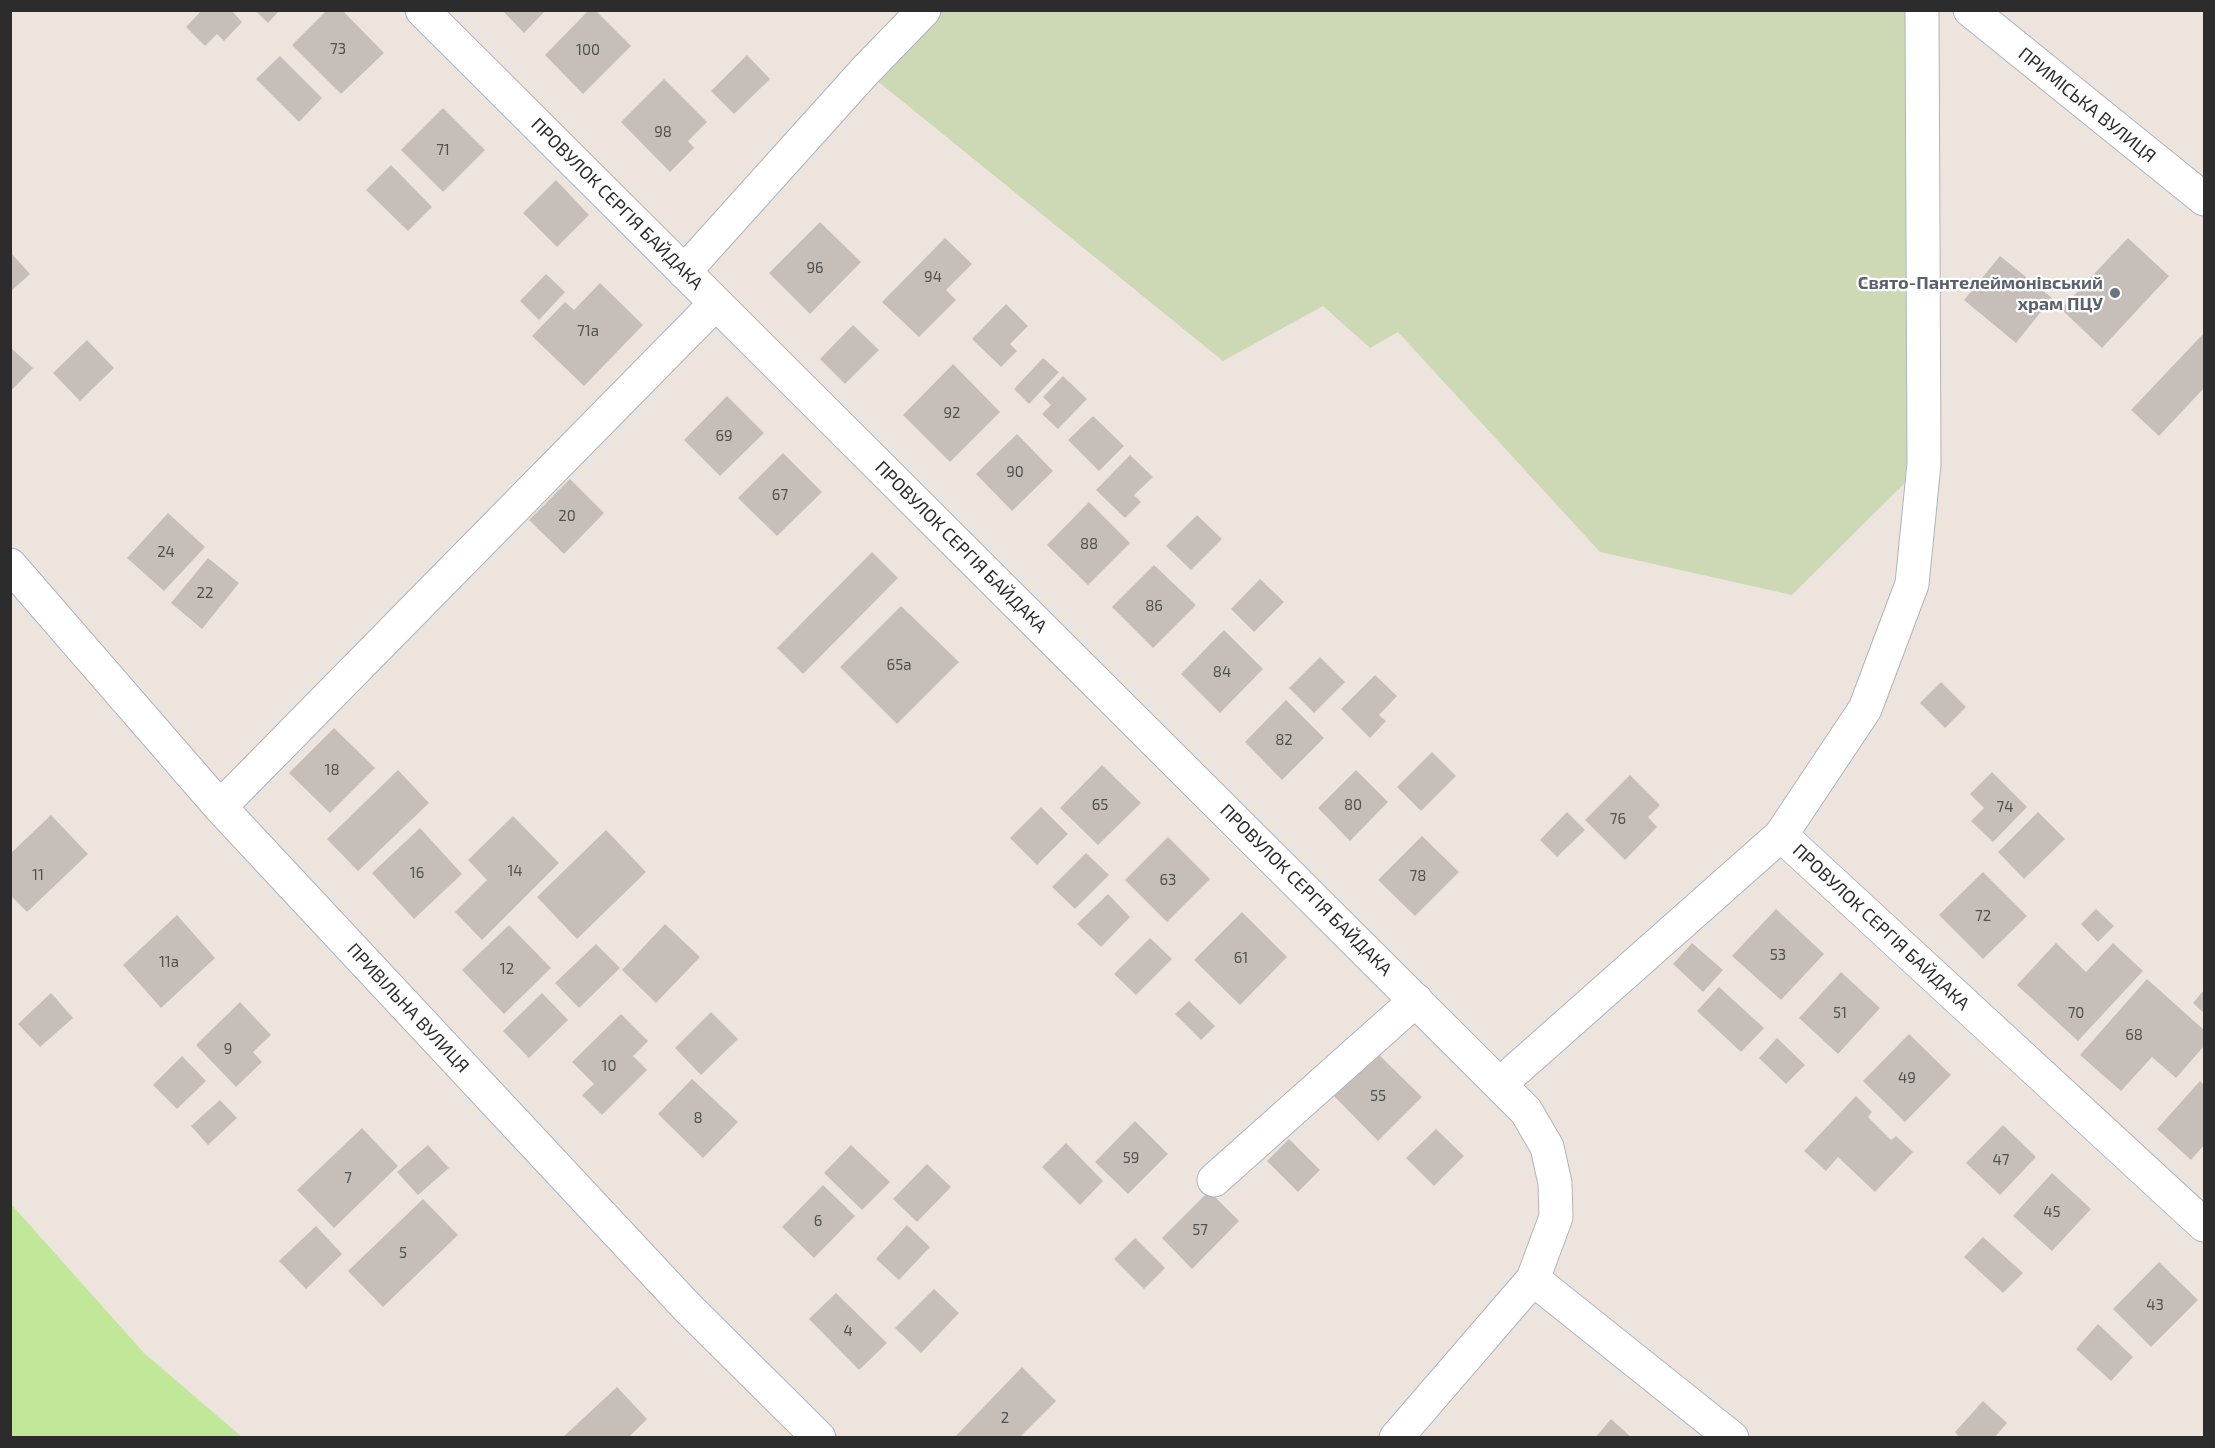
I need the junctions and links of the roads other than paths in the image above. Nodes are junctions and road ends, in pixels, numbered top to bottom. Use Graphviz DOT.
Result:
graph roads {
  1 [pos="422,10"];
  2 [pos="924,10"];
  3 [pos="1922,10"];
  4 [pos="1970,10"];
  5 [pos="2205,199"];
  6 [pos="684,272"];
  7 [pos="716,303"];
  8 [pos="10,565"];
  9 [pos="220,807"];
  10 [pos="1781,835"];
  11 [pos="1416,1000"];
  12 [pos="1500,1084"];
  13 [pos="1214,1180"];
  14 [pos="2205,1225"];
  15 [pos="1533,1279"];
  16 [pos="819,1437"];
  17 [pos="1396,1437"];
  18 [pos="1731,1437"];
  1 -- 6 [label="street, ПРОВУЛОК СЕРГІЯ БАЙДАКА"];
  2 -- 6 [label="street"];
  3 -- 10 [label="street"];
  4 -- 5 [label="street, ПРИМІСЬКА ВУЛИЦЯ"];
  6 -- 7 [label="street, ПРОВУЛОК СЕРГІЯ БАЙДАКА"];
  7 -- 9 [label="street"];
  7 -- 11 [label="street, ПРОВУЛОК СЕРГІЯ БАЙДАКА"];
  8 -- 9 [label="street, ПРИВІЛЬНА ВУЛИЦЯ"];
  9 -- 16 [label="street, ПРИВІЛЬНА ВУЛИЦЯ"];
  10 -- 12 [label="street, ПРОВУЛОК СЕРГІЯ БАЙДАКА"];
  10 -- 14 [label="street, ПРОВУЛОК СЕРГІЯ БАЙДАКА"];
  11 -- 12 [label="street, ПРОВУЛОК СЕРГІЯ БАЙДАКА"];
  11 -- 13 [label="street"];
  12 -- 15 [label="street, ПРОВУЛОК СЕРГІЯ БАЙДАКА"];
  15 -- 17 [label="street"];
  15 -- 18 [label="street"];
}
